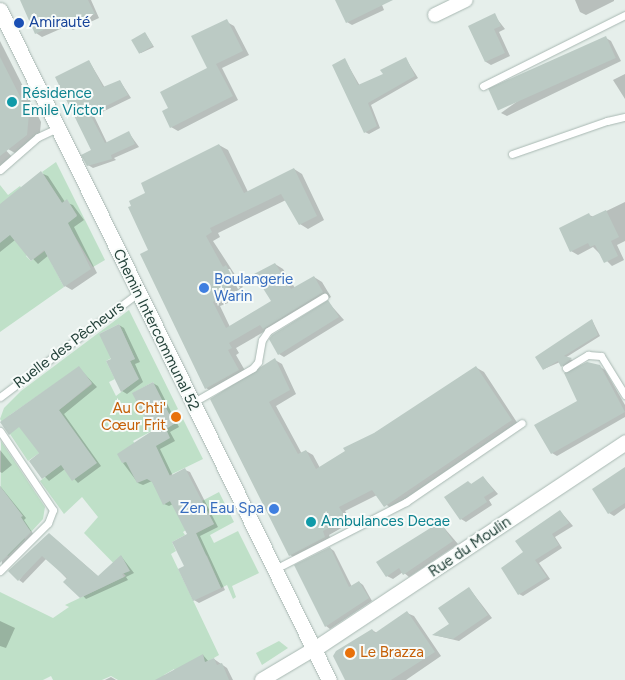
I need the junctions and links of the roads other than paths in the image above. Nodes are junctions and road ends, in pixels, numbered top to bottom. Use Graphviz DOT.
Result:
graph roads {
  1 [pos="466,0"];
  2 [pos="0,10"];
  3 [pos="435,15"];
  4 [pos="625,15"];
  5 [pos="483,86"];
  6 [pos="625,118"];
  7 [pos="56,128"];
  8 [pos="512,154"];
  9 [pos="0,170"];
  10 [pos="138,293"];
  11 [pos="324,297"];
  12 [pos="566,368"];
  13 [pos="625,395"];
  14 [pos="0,397"];
  15 [pos="192,403"];
  16 [pos="522,423"];
  17 [pos="0,431"];
  18 [pos="625,442"];
  19 [pos="274,569"];
  20 [pos="0,570"];
  21 [pos="314,649"];
  22 [pos="262,680"];
  23 [pos="329,680"];
  1 -- 3 [label="street"];
  2 -- 7 [label="main road, Chemin Intercommunal 52"];
  4 -- 5 [label="lane"];
  6 -- 8 [label="lane"];
  7 -- 9 [label="lane"];
  7 -- 10 [label="main road, Chemin Intercommunal 52"];
  10 -- 14 [label="lane, Ruelle des Pêcheurs"];
  10 -- 15 [label="main road, Chemin Intercommunal 52"];
  11 -- 15 [label="lane"];
  12 -- 13 [label="lane"];
  15 -- 19 [label="main road, Chemin Intercommunal 52"];
  16 -- 19 [label="lane"];
  17 -- 20 [label="lane"];
  18 -- 21 [label="main road, Rue du Moulin"];
  19 -- 21 [label="main road, Chemin Intercommunal 52"];
  21 -- 22 [label="street"];
  21 -- 23 [label="main road, Chemin Intercommunal 52"];
}
